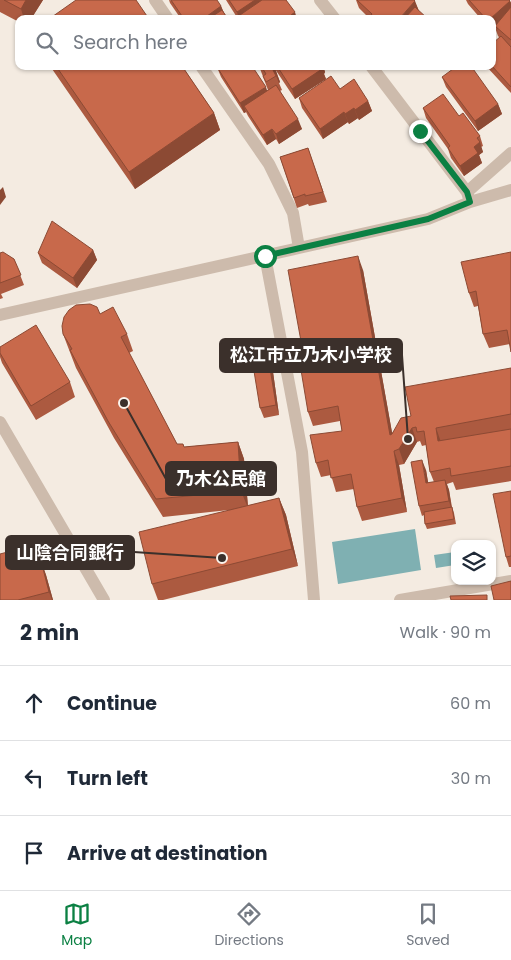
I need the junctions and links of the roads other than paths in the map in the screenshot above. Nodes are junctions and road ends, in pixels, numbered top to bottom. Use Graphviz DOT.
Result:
graph roads {
  1 [pos="155,0"];
  2 [pos="320,0"];
  3 [pos="165,15"];
  4 [pos="332,15"];
  5 [pos="204,70"];
  6 [pos="373,70"];
  7 [pos="511,153"];
  8 [pos="511,190"];
  9 [pos="468,197"];
  10 [pos="299,248"];
  11 [pos="265,256"];
  12 [pos="0,316"];
  13 [pos="0,422"];
  14 [pos="511,581"];
  15 [pos="104,600"];
  16 [pos="314,600"];
  17 [pos="400,600"];
  1 -- 3 [label="street"];
  2 -- 4 [label="street"];
  5 -- 10 [label="street"];
  6 -- 9 [label="street"];
  7 -- 9 [label="street"];
  8 -- 9 [label="street"];
  9 -- 10 [label="street"];
  10 -- 11 [label="street"];
  11 -- 12 [label="street"];
  11 -- 16 [label="street"];
  13 -- 15 [label="street"];
  14 -- 17 [label="street"];
}
